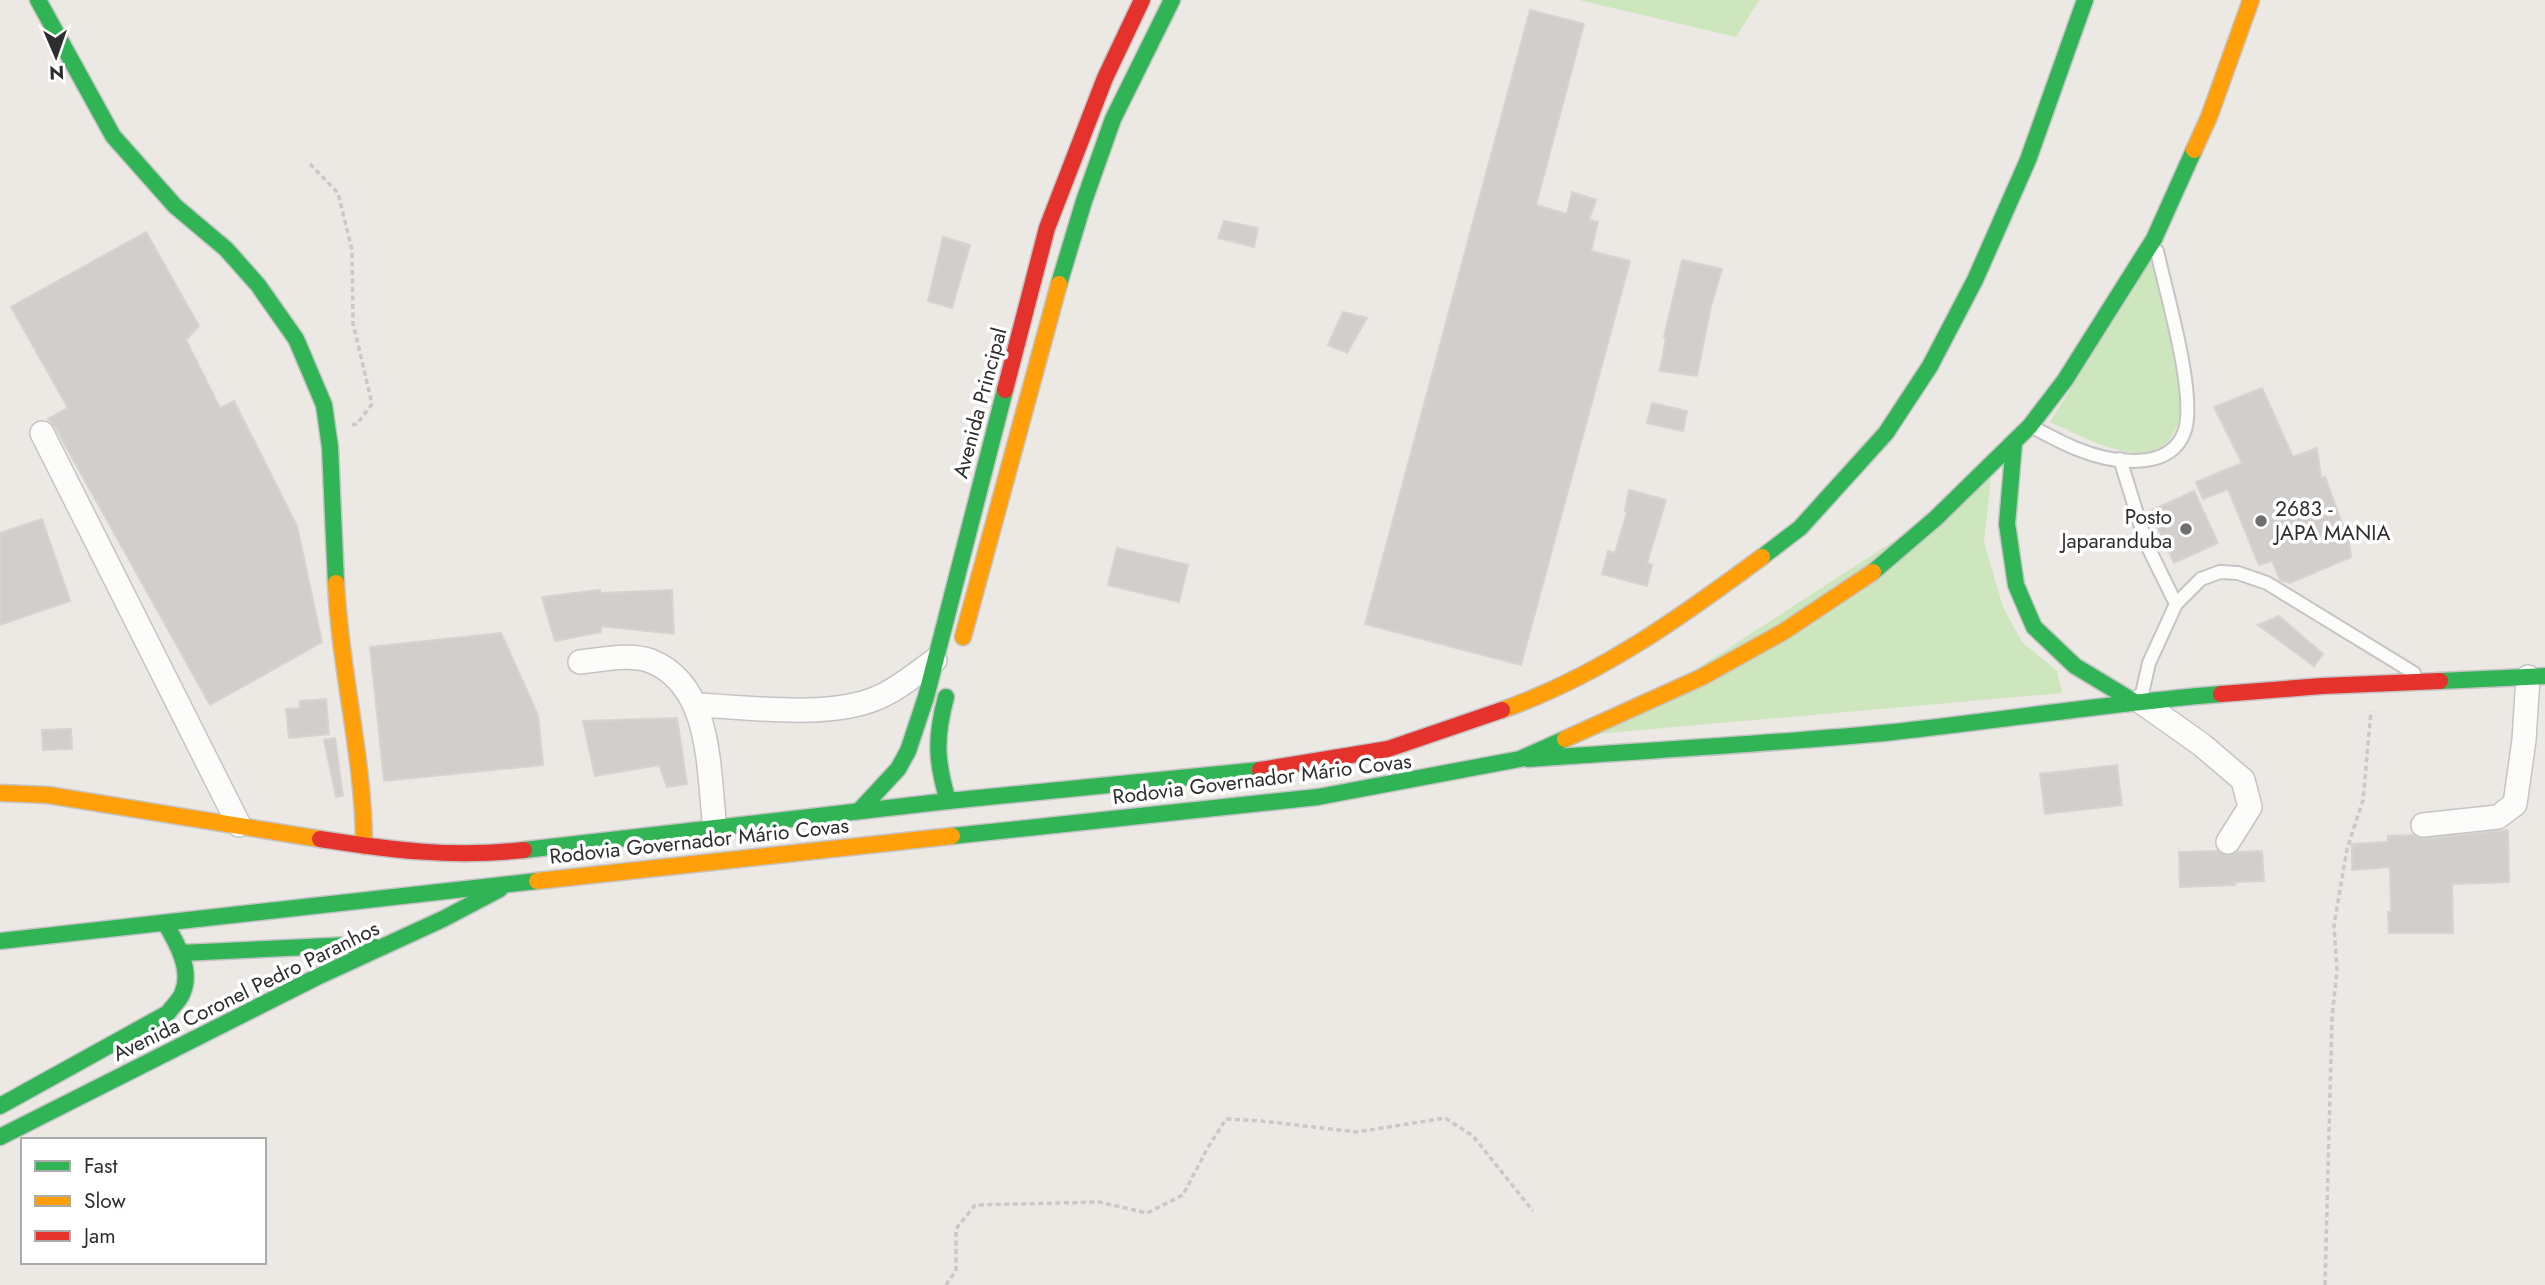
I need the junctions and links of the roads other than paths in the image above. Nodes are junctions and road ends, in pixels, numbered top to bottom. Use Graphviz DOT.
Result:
graph roads {
  1 [pos="38,0"];
  2 [pos="1142,0"];
  3 [pos="1172,0"];
  4 [pos="2085,0"];
  5 [pos="2251,0"];
  6 [pos="2154,239"];
  7 [pos="2030,426"];
  8 [pos="42,433"];
  9 [pos="2014,443"];
  10 [pos="2120,459"];
  11 [pos="2176,604"];
  12 [pos="949,650"];
  13 [pos="2545,659"];
  14 [pos="580,662"];
  15 [pos="2532,676"];
  16 [pos="2430,682"];
  17 [pos="950,683"];
  18 [pos="2137,701"];
  19 [pos="696,705"];
  20 [pos="1520,759"];
  21 [pos="0,793"];
  22 [pos="948,801"];
  23 [pos="859,811"];
  24 [pos="239,825"];
  25 [pos="2423,825"];
  26 [pos="715,829"];
  27 [pos="2228,842"];
  28 [pos="364,846"];
  29 [pos="510,883"];
  30 [pos="165,923"];
  31 [pos="0,941"];
  32 [pos="390,943"];
  33 [pos="181,953"];
  34 [pos="0,1106"];
  35 [pos="0,1138"];
  1 -- 28 [label="main road"];
  2 -- 12 [label="main road, Avenida Principal"];
  3 -- 12 [label="main road, Avenida Principal"];
  4 -- 22 [label="main road, Rodovia Governador Mário Covas"];
  5 -- 6 [label="main road, Rodovia Governador Mário Covas"];
  6 -- 7 [label="main road, Rodovia Governador Mário Covas"];
  6 -- 10 [label="lane"];
  7 -- 9 [label="main road, Rodovia Governador Mário Covas"];
  7 -- 10 [label="lane"];
  8 -- 24 [label="street"];
  9 -- 18 [label="main road"];
  9 -- 20 [label="main road, Rodovia Governador Mário Covas"];
  10 -- 11 [label="lane"];
  11 -- 16 [label="lane"];
  11 -- 18 [label="lane"];
  12 -- 19 [label="street"];
  12 -- 23 [label="main road, Avenida Principal"];
  13 -- 15 [label="street"];
  14 -- 19 [label="street"];
  15 -- 16 [label="main road"];
  15 -- 25 [label="street"];
  16 -- 18 [label="main road"];
  17 -- 22 [label="main road"];
  18 -- 20 [label="main road"];
  18 -- 27 [label="street"];
  19 -- 26 [label="street"];
  20 -- 29 [label="main road, Rodovia Governador Mário Covas"];
  21 -- 24 [label="main road, Rodovia Governador Mário Covas"];
  22 -- 23 [label="main road, Rodovia Governador Mário Covas"];
  23 -- 26 [label="main road, Rodovia Governador Mário Covas"];
  24 -- 28 [label="main road, Rodovia Governador Mário Covas"];
  26 -- 28 [label="main road, Rodovia Governador Mário Covas"];
  29 -- 30 [label="main road, Rodovia Governador Mário Covas"];
  29 -- 32 [label="main road, Avenida Coronel Pedro Paranhos"];
  30 -- 31 [label="main road, Rodovia Governador Mário Covas"];
  30 -- 33 [label="main road, Avenida Coronel Pedro Paranhos"];
  32 -- 33 [label="main road"];
  32 -- 35 [label="main road, Avenida Coronel Pedro Paranhos"];
  33 -- 34 [label="main road, Avenida Coronel Pedro Paranhos"];
}
